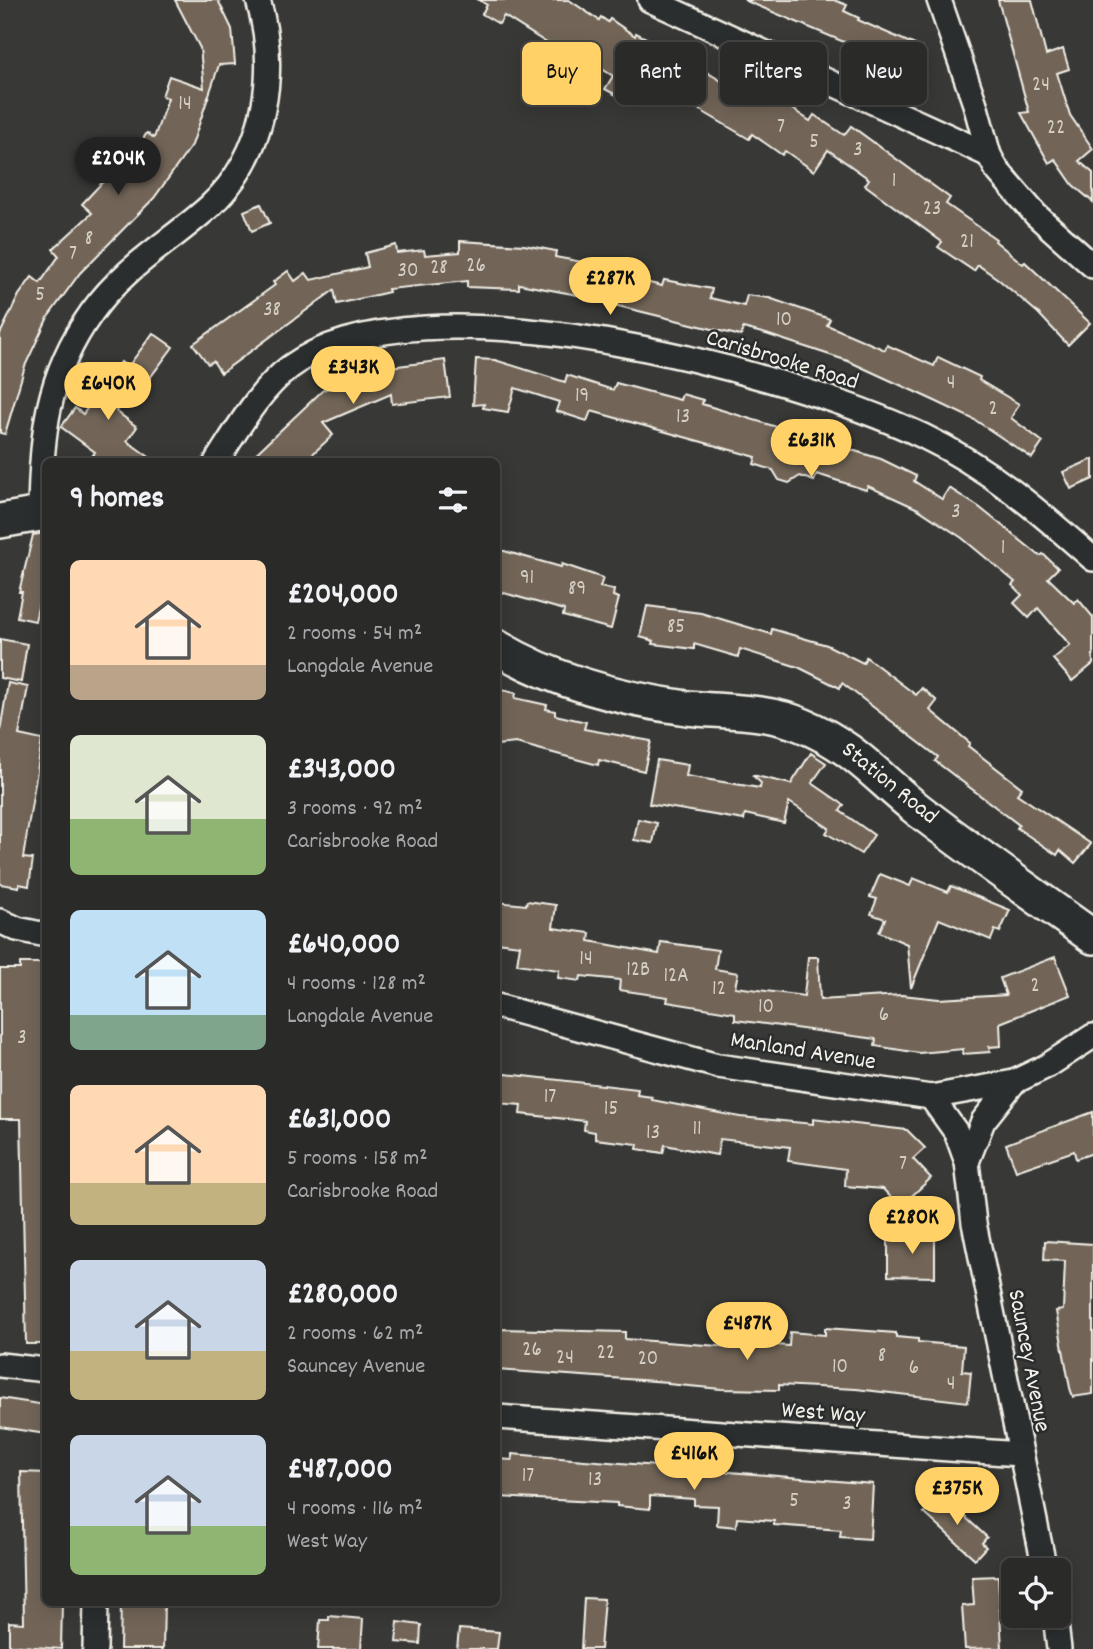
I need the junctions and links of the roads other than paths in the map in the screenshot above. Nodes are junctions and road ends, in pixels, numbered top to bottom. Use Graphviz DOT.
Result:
graph roads {
  1 [pos="258,0"];
  2 [pos="650,0"];
  3 [pos="939,0"];
  4 [pos="989,155"];
  5 [pos="1093,266"];
  6 [pos="44,458"];
  7 [pos="219,458"];
  8 [pos="42,513"];
  9 [pos="0,521"];
  10 [pos="1093,559"];
  11 [pos="500,649"];
  12 [pos="0,921"];
  13 [pos="42,934"];
  14 [pos="1093,937"];
  15 [pos="500,1007"];
  16 [pos="1093,1036"];
  17 [pos="1014,1083"];
  18 [pos="931,1097"];
  19 [pos="967,1162"];
  20 [pos="0,1365"];
  21 [pos="42,1370"];
  22 [pos="500,1418"];
  23 [pos="1020,1454"];
  24 [pos="1042,1558"];
  25 [pos="96,1606"];
  26 [pos="1057,1628"];
  27 [pos="95,1649"];
  28 [pos="1059,1649"];
  1 -- 6 [label="street"];
  2 -- 4 [label="street"];
  3 -- 4 [label="street"];
  4 -- 5 [label="street"];
  7 -- 10 [label="street, Carisbrooke Road"];
  8 -- 9 [label="main road"];
  11 -- 14 [label="main road, Station Road"];
  12 -- 13 [label="street"];
  15 -- 18 [label="street, Manland Avenue"];
  16 -- 17 [label="street, Manland Avenue"];
  17 -- 18 [label="street, Manland Avenue"];
  17 -- 19 [label="street, Sauncey Avenue"];
  18 -- 19 [label="street, Sauncey Avenue"];
  19 -- 23 [label="street, Sauncey Avenue"];
  20 -- 21 [label="street"];
  22 -- 23 [label="street, West Way"];
  23 -- 24 [label="street, Sauncey Avenue"];
  25 -- 27 [label="street"];
  26 -- 28 [label="street"];
}
